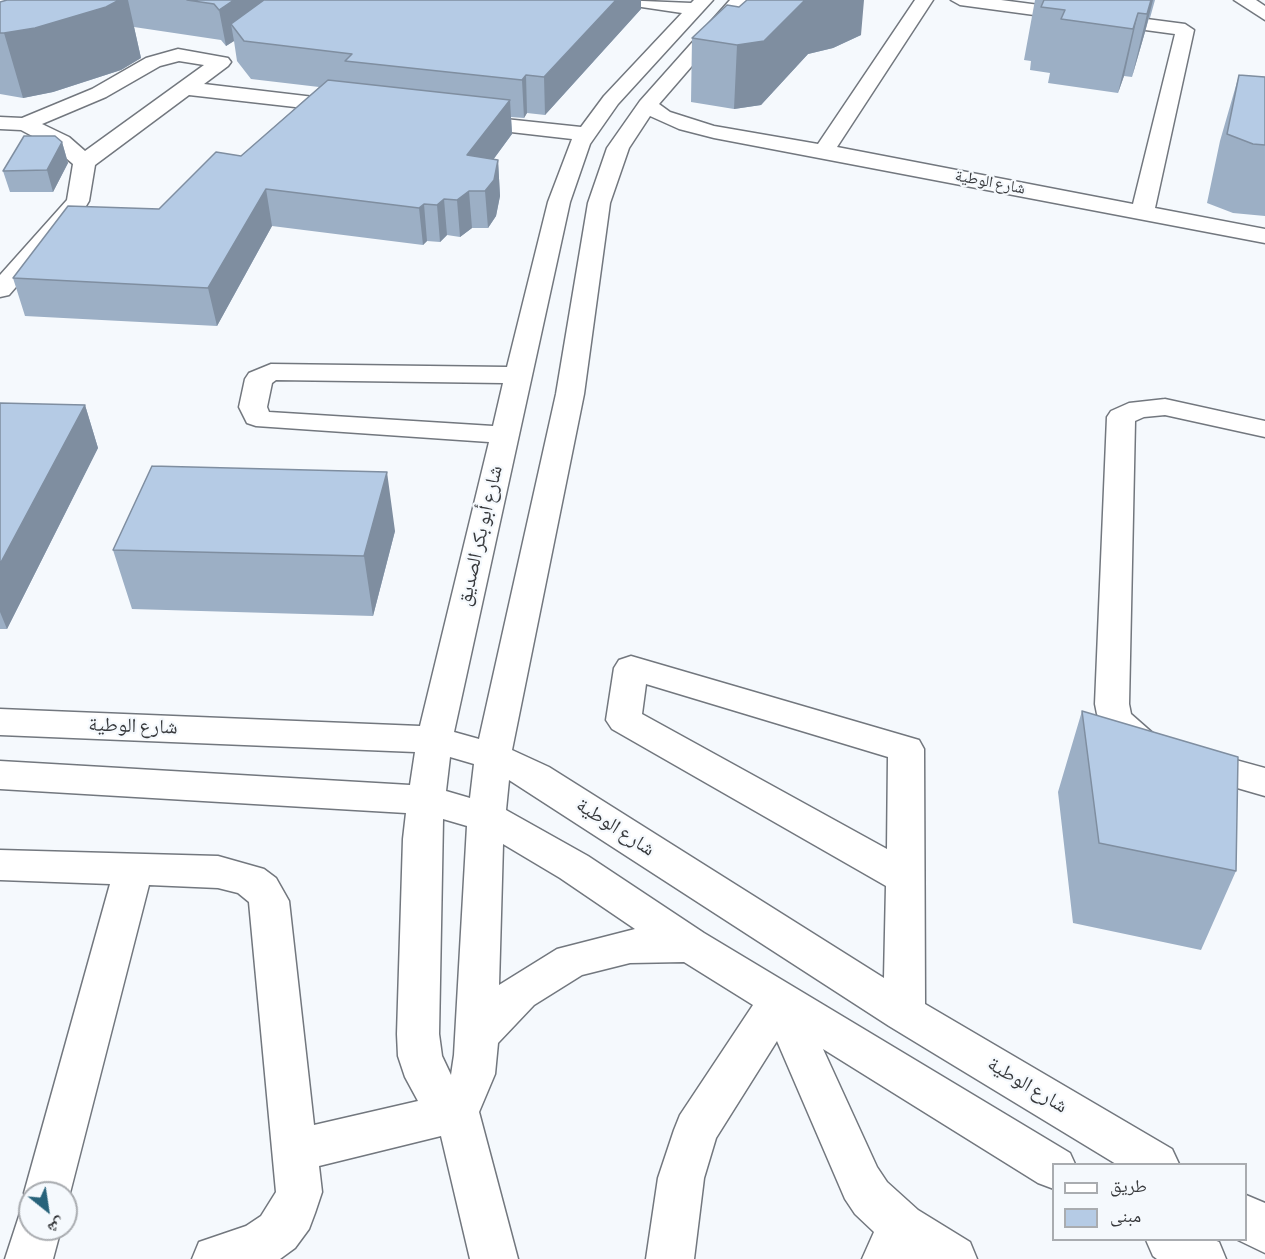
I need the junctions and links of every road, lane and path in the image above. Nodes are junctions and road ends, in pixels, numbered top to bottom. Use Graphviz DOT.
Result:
graph roads {
  1 [pos="628,0"];
  2 [pos="740,0"];
  3 [pos="924,0"];
  4 [pos="960,0"];
  5 [pos="1243,0"];
  6 [pos="700,4"];
  7 [pos="1265,14"];
  8 [pos="239,48"];
  9 [pos="220,62"];
  10 [pos="186,88"];
  11 [pos="647,105"];
  12 [pos="374,110"];
  13 [pos="445,118"];
  14 [pos="10,124"];
  15 [pos="714,132"];
  16 [pos="586,134"];
  17 [pos="0,147"];
  18 [pos="618,148"];
  19 [pos="824,151"];
  20 [pos="84,162"];
  21 [pos="1142,212"];
  22 [pos="1265,236"];
  23 [pos="0,290"];
  24 [pos="519,375"];
  25 [pos="1265,429"];
  26 [pos="505,435"];
  27 [pos="0,722"];
  28 [pos="434,740"];
  29 [pos="493,756"];
  30 [pos="0,775"];
  31 [pos="1265,782"];
  32 [pos="426,800"];
  33 [pos="487,817"];
  34 [pos="0,865"];
  35 [pos="134,869"];
  36 [pos="906,878"];
  37 [pos="690,945"];
  38 [pos="780,1000"];
  39 [pos="904,1013"];
  40 [pos="476,1037"];
  41 [pos="458,1112"];
  42 [pos="296,1151"];
  43 [pos="1154,1163"];
  44 [pos="1052,1167"];
  45 [pos="50,1181"];
  46 [pos="1247,1219"];
  47 [pos="1265,1230"];
  48 [pos="35,1241"];
  49 [pos="1173,1241"];
  50 [pos="893,1242"];
  51 [pos="30,1259"];
  52 [pos="216,1259"];
  53 [pos="494,1259"];
  54 [pos="670,1259"];
  55 [pos="953,1259"];
  56 [pos="1202,1259"];
  1 -- 6 [label="main road"];
  2 -- 11 [label="main road"];
  3 -- 19 [label="main road"];
  4 -- 21 [label="main road"];
  5 -- 7 [label="main road"];
  6 -- 16 [label="main road, شارع أبو بكر الصديق"];
  8 -- 9 [label="main road"];
  9 -- 10 [label="main road"];
  9 -- 14 [label="main road"];
  10 -- 12 [label="main road"];
  10 -- 20 [label="main road"];
  11 -- 15 [label="main road, شارع الوطية"];
  11 -- 18 [label="main road"];
  13 -- 16 [label="main road"];
  14 -- 17 [label="main road"];
  14 -- 20 [label="main road"];
  15 -- 18 [label="main road, شارع الوطية"];
  15 -- 19 [label="main road, شارع الوطية"];
  16 -- 24 [label="main road, شارع أبو بكر الصديق"];
  18 -- 29 [label="main road"];
  19 -- 21 [label="main road, شارع الوطية"];
  20 -- 23 [label="main road"];
  21 -- 22 [label="main road, شارع الوطية"];
  24 -- 26 [label="main road, شارع أبو بكر الصديق"];
  24 -- 26 [label="main road"];
  25 -- 31 [label="main road"];
  26 -- 28 [label="main road, شارع أبو بكر الصديق"];
  27 -- 28 [label="main road, شارع الوطية"];
  28 -- 29 [label="main road, شارع الوطية"];
  28 -- 32 [label="main road, شارع أبو بكر الصديق"];
  29 -- 33 [label="main road"];
  29 -- 39 [label="main road, شارع الوطية"];
  30 -- 32 [label="main road"];
  32 -- 33 [label="main road"];
  32 -- 41 [label="main road, شارع أبو بكر الصديق"];
  33 -- 37 [label="main road"];
  33 -- 40 [label="main road"];
  34 -- 35 [label="main road"];
  35 -- 42 [label="main road"];
  35 -- 45 [label="main road"];
  36 -- 36 [label="main road"];
  36 -- 39 [label="main road"];
  37 -- 38 [label="main road"];
  37 -- 40 [label="main road"];
  38 -- 44 [label="main road"];
  38 -- 50 [label="main road"];
  38 -- 54 [label="main road"];
  39 -- 43 [label="main road, شارع الوطية"];
  40 -- 41 [label="main road"];
  41 -- 42 [label="main road"];
  41 -- 53 [label="main road"];
  42 -- 52 [label="main road"];
  46 -- 47 [label="main road"];
  48 -- 51 [label="main road"];
  49 -- 56 [label="main road"];
  50 -- 55 [label="main road"];
}
